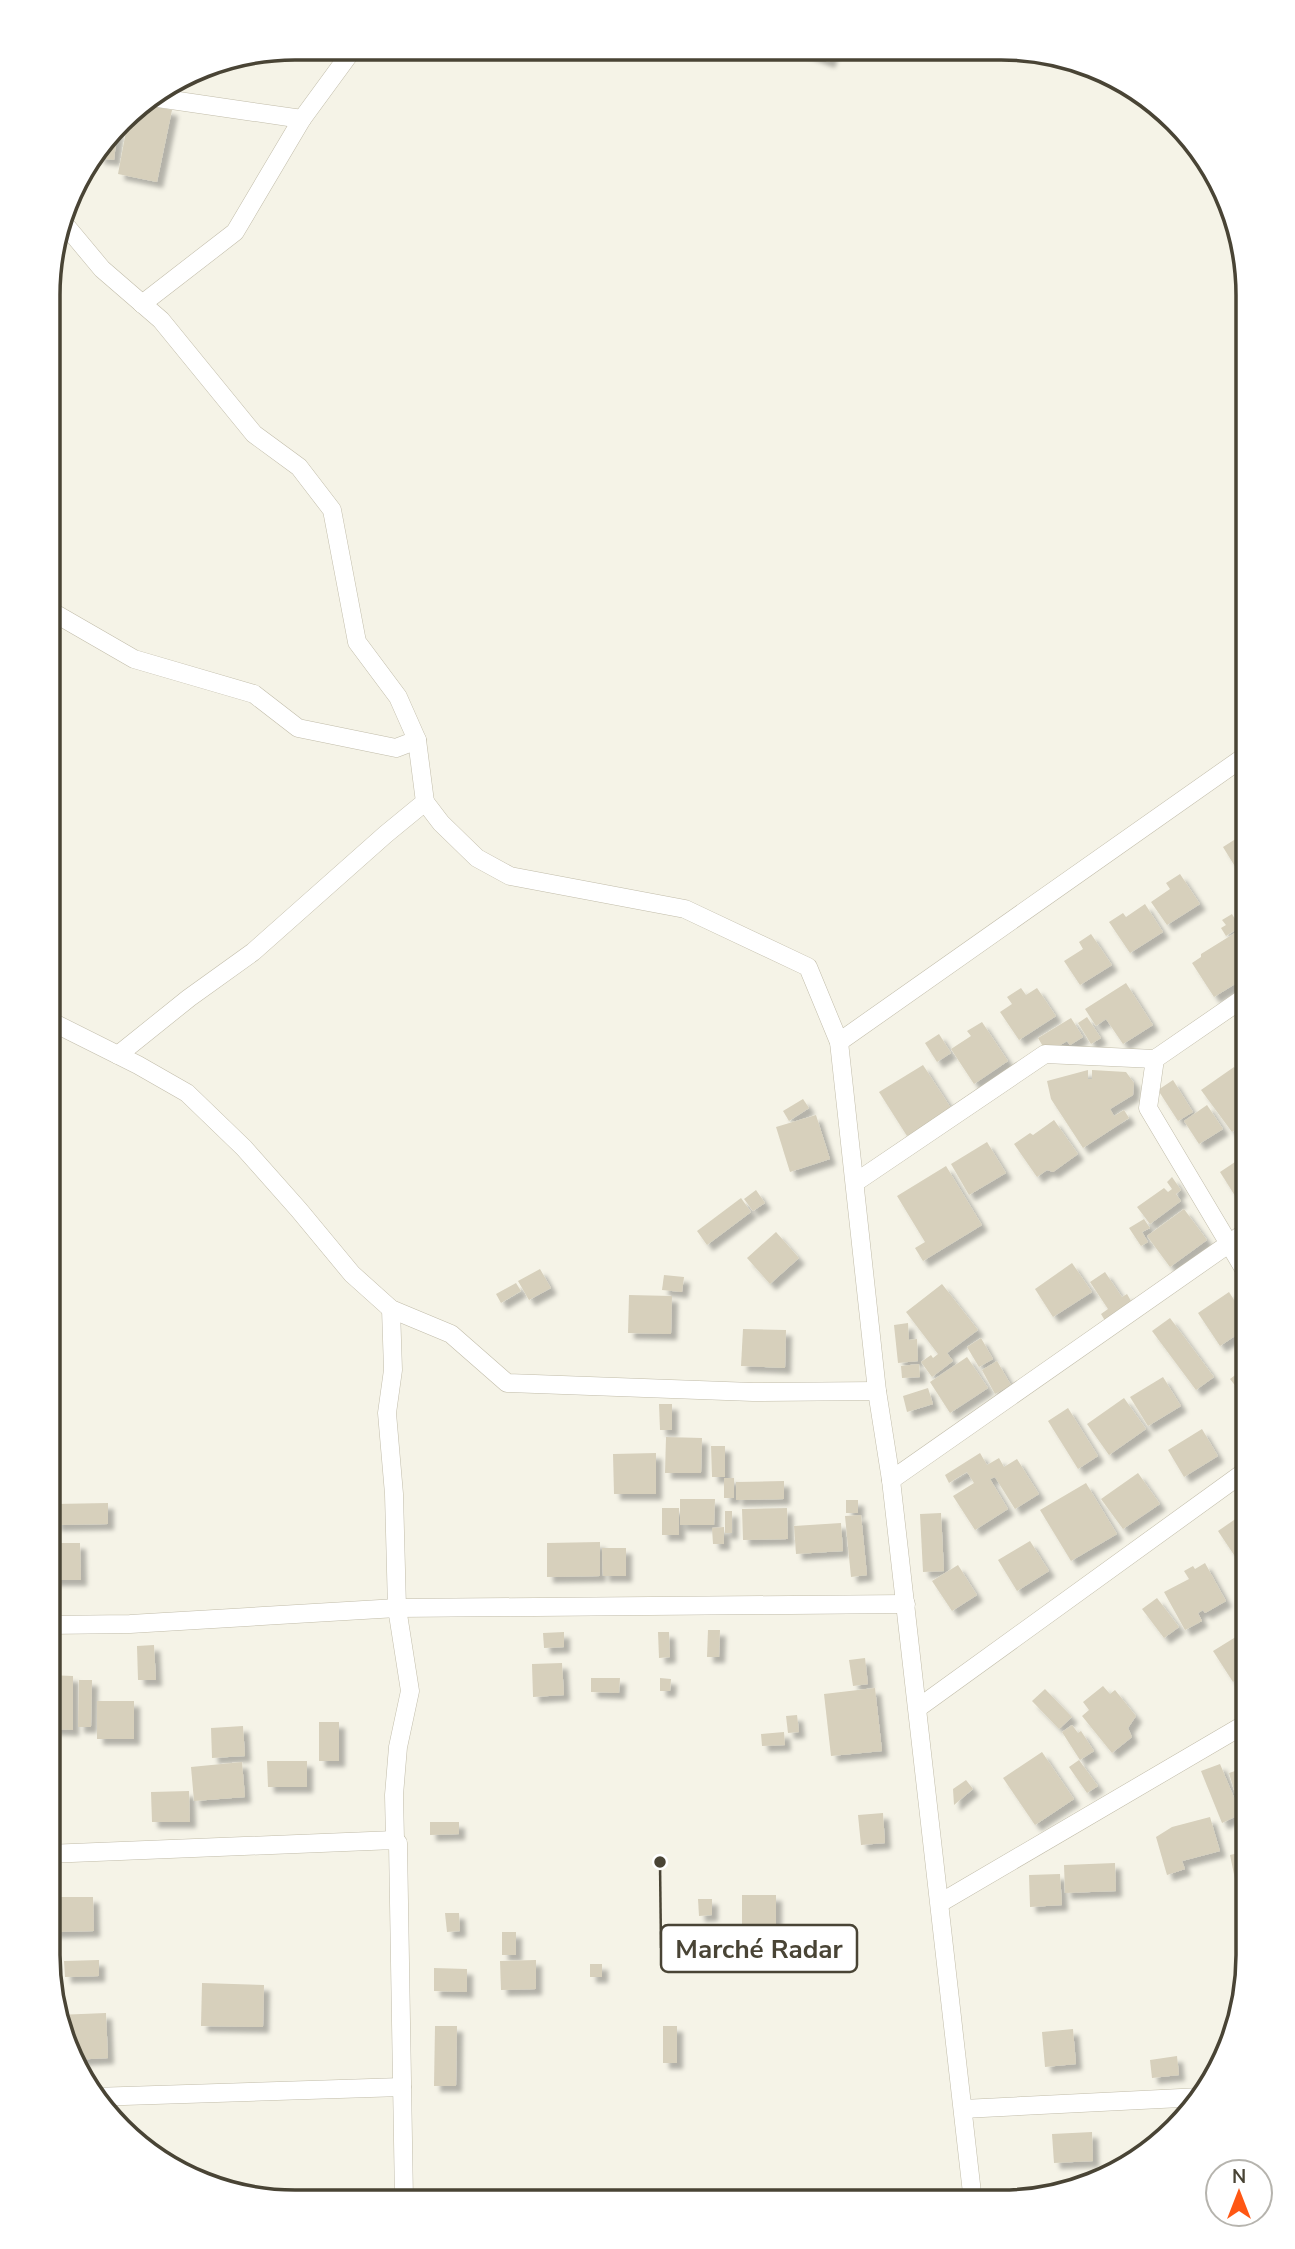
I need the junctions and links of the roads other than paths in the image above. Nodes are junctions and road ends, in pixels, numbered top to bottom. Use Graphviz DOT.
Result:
graph roads {
  1 [pos="345,60"];
  2 [pos="165,99"];
  3 [pos="302,119"];
  4 [pos="69,230"];
  5 [pos="142,304"];
  6 [pos="60,616"];
  7 [pos="417,740"];
  8 [pos="1236,763"];
  9 [pos="425,802"];
  10 [pos="1236,1004"];
  11 [pos="60,1026"];
  12 [pos="839,1042"];
  13 [pos="118,1055"];
  14 [pos="1155,1059"];
  15 [pos="856,1182"];
  16 [pos="1235,1240"];
  17 [pos="1228,1245"];
  18 [pos="1235,1256"];
  19 [pos="391,1309"];
  20 [pos="877,1391"];
  21 [pos="1235,1478"];
  22 [pos="891,1480"];
  23 [pos="906,1604"];
  24 [pos="397,1608"];
  25 [pos="60,1625"];
  26 [pos="918,1708"];
  27 [pos="1235,1730"];
  28 [pos="395,1840"];
  29 [pos="60,1853"];
  30 [pos="940,1903"];
  31 [pos="402,2087"];
  32 [pos="107,2096"];
  33 [pos="1186,2098"];
  34 [pos="963,2109"];
  35 [pos="404,2190"];
  36 [pos="972,2190"];
  1 -- 3 [label="street"];
  2 -- 3 [label="street"];
  3 -- 5 [label="street"];
  4 -- 5 [label="street"];
  5 -- 7 [label="street"];
  6 -- 7 [label="street"];
  7 -- 9 [label="street"];
  8 -- 12 [label="street"];
  9 -- 12 [label="street"];
  9 -- 13 [label="street"];
  10 -- 14 [label="street"];
  11 -- 13 [label="street"];
  12 -- 15 [label="street"];
  13 -- 19 [label="street"];
  14 -- 15 [label="street"];
  14 -- 17 [label="street"];
  15 -- 20 [label="street"];
  16 -- 17 [label="street"];
  17 -- 18 [label="street"];
  17 -- 22 [label="street"];
  19 -- 20 [label="street"];
  19 -- 24 [label="street"];
  20 -- 22 [label="street"];
  21 -- 26 [label="street"];
  22 -- 23 [label="street"];
  23 -- 24 [label="street"];
  23 -- 26 [label="street"];
  24 -- 25 [label="street"];
  24 -- 28 [label="street"];
  26 -- 30 [label="street"];
  27 -- 30 [label="street"];
  28 -- 29 [label="street"];
  28 -- 31 [label="street"];
  30 -- 34 [label="street"];
  31 -- 32 [label="street"];
  31 -- 35 [label="street"];
  33 -- 34 [label="street"];
  34 -- 36 [label="street"];
}
